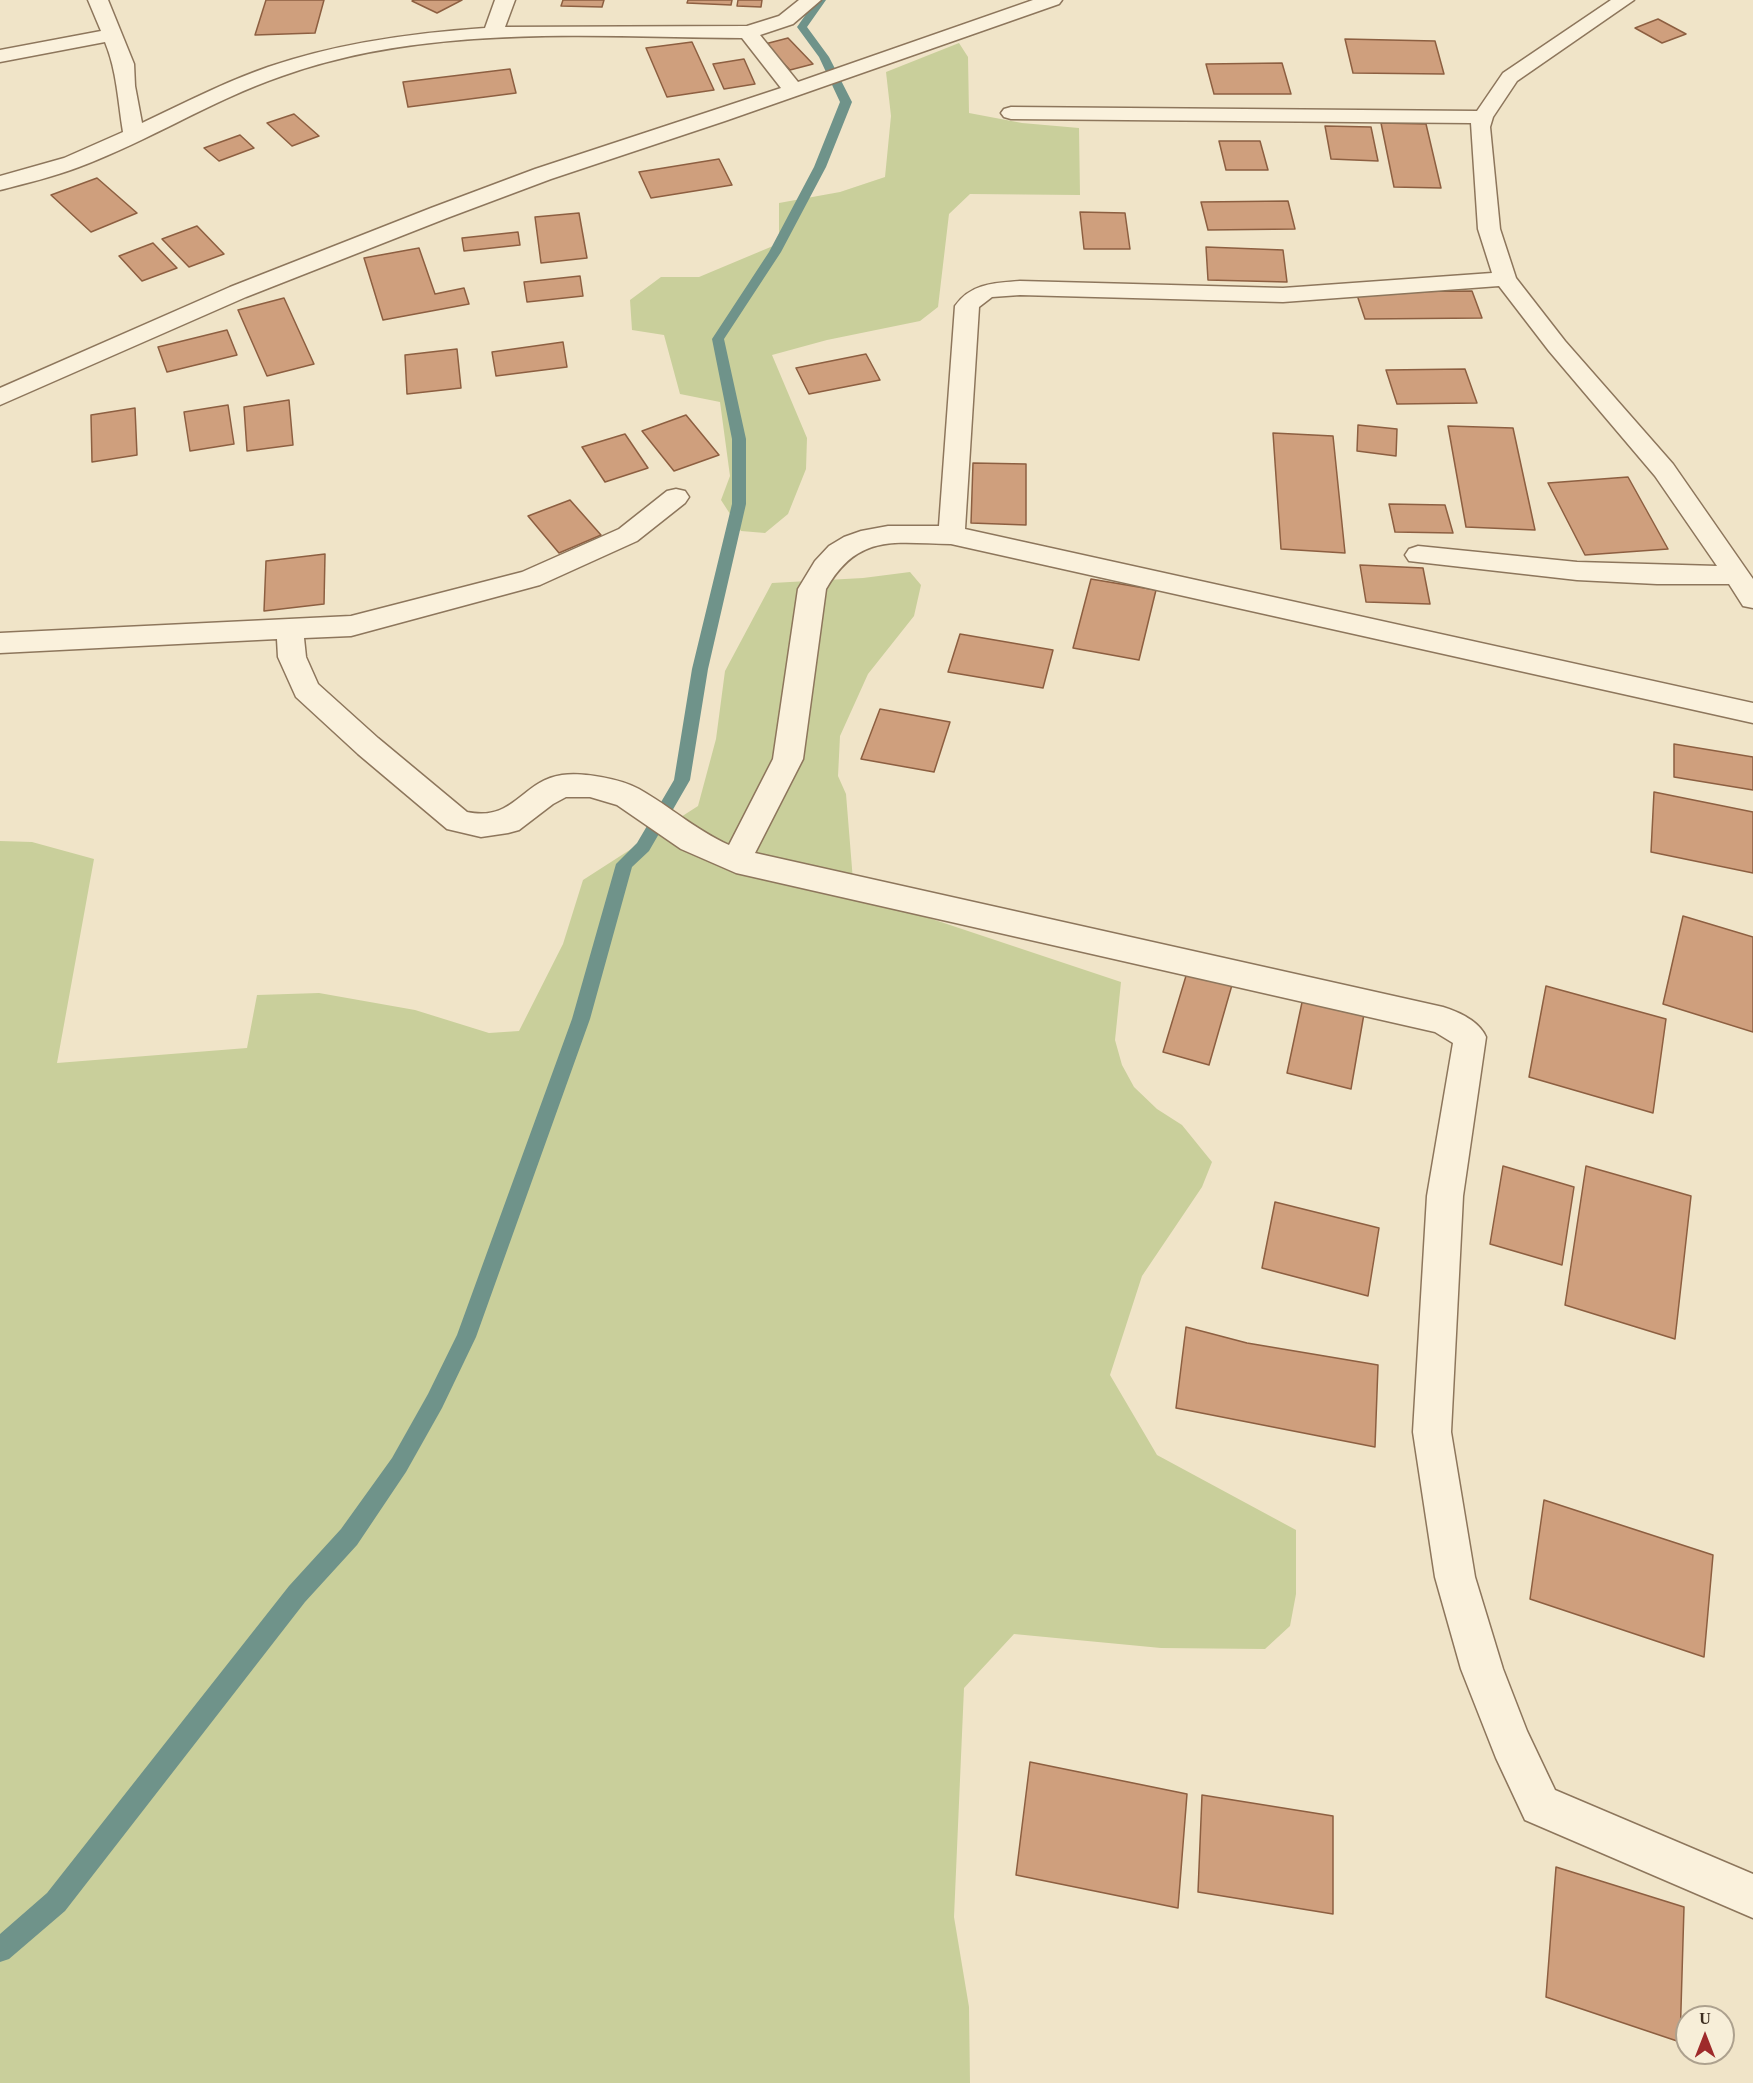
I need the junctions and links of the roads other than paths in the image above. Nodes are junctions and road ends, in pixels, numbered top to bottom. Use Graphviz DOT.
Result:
graph roads {
  1 [pos="98,0"];
  2 [pos="505,0"];
  3 [pos="811,0"];
  4 [pos="1052,0"];
  5 [pos="1624,0"];
  6 [pos="748,32"];
  7 [pos="493,34"];
  8 [pos="113,35"];
  9 [pos="0,56"];
  10 [pos="803,86"];
  11 [pos="1011,113"];
  12 [pos="1483,117"];
  13 [pos="134,134"];
  14 [pos="0,183"];
  15 [pos="1505,279"];
  16 [pos="0,397"];
  17 [pos="676,497"];
  18 [pos="951,535"];
  19 [pos="1418,555"];
  20 [pos="1737,575"];
  21 [pos="1753,599"];
  22 [pos="290,630"];
  23 [pos="0,643"];
  24 [pos="1753,713"];
  25 [pos="736,861"];
  26 [pos="1753,1896"];
  1 -- 8 [label="street"];
  2 -- 7 [label="street"];
  3 -- 6 [label="street"];
  4 -- 10 [label="street"];
  5 -- 12 [label="street"];
  6 -- 7 [label="street"];
  6 -- 10 [label="street"];
  7 -- 13 [label="street"];
  8 -- 9 [label="street"];
  8 -- 13 [label="street"];
  10 -- 16 [label="street"];
  11 -- 12 [label="street"];
  12 -- 15 [label="street"];
  13 -- 14 [label="street"];
  15 -- 18 [label="street"];
  15 -- 20 [label="street"];
  17 -- 22 [label="street"];
  18 -- 24 [label="street"];
  18 -- 25 [label="street"];
  19 -- 20 [label="street"];
  20 -- 21 [label="street"];
  22 -- 23 [label="street"];
  22 -- 25 [label="street"];
  25 -- 26 [label="street"];
}
